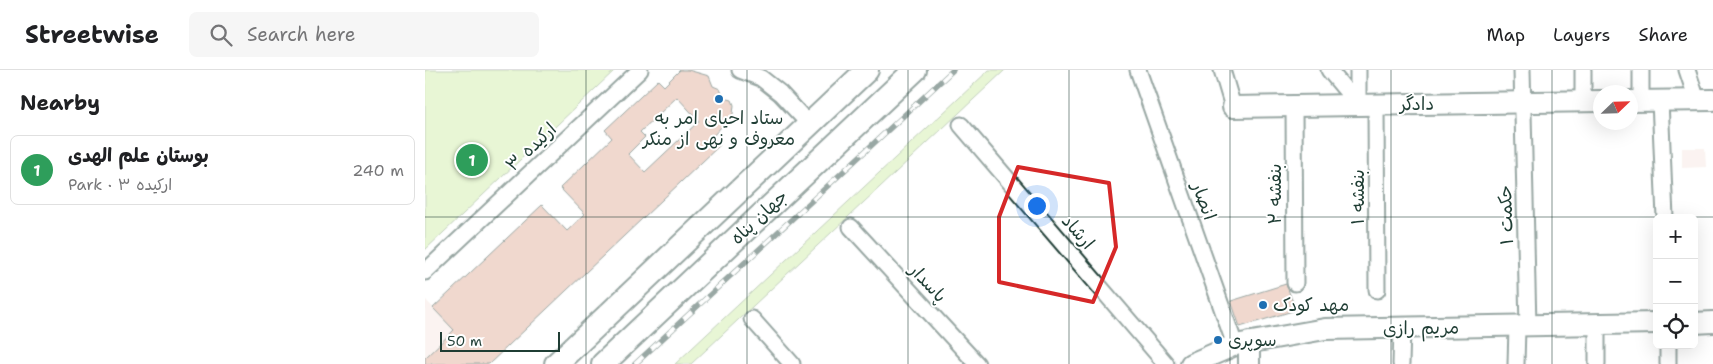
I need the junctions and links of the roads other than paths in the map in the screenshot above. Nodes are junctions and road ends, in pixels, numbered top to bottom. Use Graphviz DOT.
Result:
graph roads {
  1 [pos="639,70"];
  2 [pos="740,70"];
  3 [pos="867,70"];
  4 [pos="915,70"];
  5 [pos="1138,70"];
  6 [pos="1222,70"];
  7 [pos="1329,70"];
  8 [pos="1358,70"];
  9 [pos="1522,70"];
  10 [pos="1583,70"];
  11 [pos="1641,70"];
  12 [pos="1687,70"];
  13 [pos="763,74"];
  14 [pos="1705,100"];
  15 [pos="1644,101"];
  16 [pos="1522,102"];
  17 [pos="1592,102"];
  18 [pos="1367,105"];
  19 [pos="1233,106"];
  20 [pos="1294,106"];
  21 [pos="809,124"];
  22 [pos="961,124"];
  23 [pos="1664,214"];
  24 [pos="851,227"];
  25 [pos="425,272"];
  26 [pos="1295,283"];
  27 [pos="1377,290"];
  28 [pos="751,320"];
  29 [pos="1713,322"];
  30 [pos="1698,323"];
  31 [pos="1653,324"];
  32 [pos="1597,325"];
  33 [pos="1522,327"];
  34 [pos="1401,328"];
  35 [pos="1242,343"];
  36 [pos="1668,349"];
  37 [pos="556,364"];
  38 [pos="603,364"];
  39 [pos="792,364"];
  40 [pos="977,364"];
  41 [pos="1166,364"];
  42 [pos="1191,364"];
  43 [pos="1249,364"];
  44 [pos="1401,364"];
  45 [pos="1517,364"];
  46 [pos="1597,364"];
  47 [pos="1668,364"];
  1 -- 25 [label="street, ارکیده ۳"];
  2 -- 13 [label="street"];
  3 -- 21 [label="main road, جهان پناه"];
  4 -- 38 [label="main road, جهان پناه"];
  5 -- 35 [label="street, انصار"];
  6 -- 19 [label="street"];
  7 -- 18 [label="street"];
  8 -- 18 [label="street, بنفشه ۱"];
  9 -- 16 [label="street, حکمت ۱"];
  10 -- 17 [label="street"];
  11 -- 15 [label="street"];
  12 -- 14 [label="street"];
  13 -- 21 [label="street"];
  14 -- 15 [label="street"];
  15 -- 23 [label="street"];
  16 -- 17 [label="street, دادگر"];
  16 -- 18 [label="street, دادگر"];
  16 -- 33 [label="street, حکمت ۱"];
  18 -- 20 [label="street, دادگر"];
  18 -- 27 [label="street, بنفشه ۱"];
  19 -- 20 [label="street, دادگر"];
  20 -- 26 [label="street, بنفشه ۲"];
  21 -- 37 [label="main road, جهان پناه"];
  22 -- 41 [label="street, ارشاد"];
  24 -- 40 [label="street, پاسدار"];
  28 -- 39 [label="street"];
  29 -- 30 [label="street"];
  31 -- 32 [label="street, مریم رازی"];
  32 -- 33 [label="street, مریم رازی"];
  32 -- 46 [label="street"];
  33 -- 34 [label="street, مریم رازی"];
  33 -- 45 [label="street, حکمت ۱"];
  34 -- 35 [label="street, مریم رازی"];
  34 -- 44 [label="street"];
  35 -- 42 [label="street, مریم رازی"];
  35 -- 43 [label="street"];
  36 -- 47 [label="street"];
}
